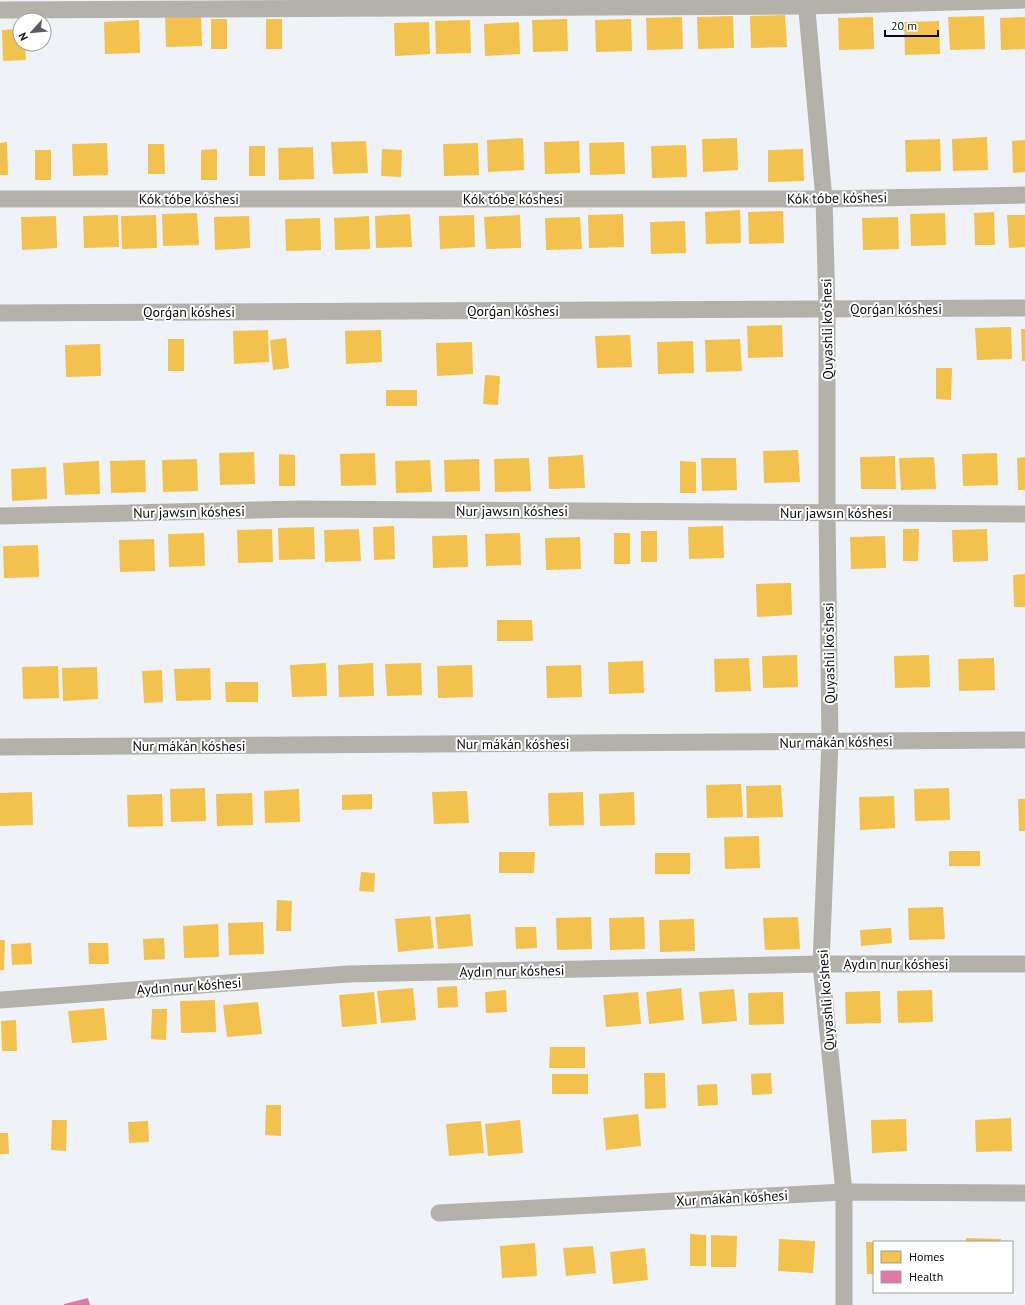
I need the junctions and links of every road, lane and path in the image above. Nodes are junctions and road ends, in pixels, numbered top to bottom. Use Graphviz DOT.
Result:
graph roads {
  1 [pos="1025,0"];
  2 [pos="806,3"];
  3 [pos="0,10"];
  4 [pos="1025,195"];
  5 [pos="0,199"];
  6 [pos="824,199"];
  7 [pos="1025,308"];
  8 [pos="828,309"];
  9 [pos="0,313"];
  10 [pos="827,513"];
  11 [pos="1025,514"];
  12 [pos="0,516"];
  13 [pos="1025,740"];
  14 [pos="830,742"];
  15 [pos="0,747"];
  16 [pos="821,964"];
  17 [pos="1025,964"];
  18 [pos="0,1000"];
  19 [pos="844,1192"];
  20 [pos="1025,1193"];
  21 [pos="439,1213"];
  22 [pos="844,1305"];
  1 -- 2 [label="street"];
  2 -- 3 [label="street"];
  2 -- 6 [label="street, Quyashli ko'shesi"];
  4 -- 6 [label="street, Kók tóbe kóshesi"];
  5 -- 6 [label="street, Kók tóbe kóshesi"];
  6 -- 8 [label="street, Quyashli ko'shesi"];
  7 -- 8 [label="street, Qorǵan kóshesi"];
  8 -- 9 [label="street, Qorǵan kóshesi"];
  8 -- 10 [label="street, Quyashli ko'shesi"];
  10 -- 11 [label="street, Nur jawsın kóshesi"];
  10 -- 12 [label="street, Nur jawsın kóshesi"];
  10 -- 14 [label="street, Quyashli ko'shesi"];
  13 -- 14 [label="street, Nur mákán kóshesi"];
  14 -- 15 [label="street, Nur mákán kóshesi"];
  14 -- 16 [label="street, Quyashli ko'shesi"];
  16 -- 17 [label="street, Aydın nur kóshesi"];
  16 -- 18 [label="street, Aydın nur kóshesi"];
  16 -- 19 [label="street, Quyashli ko'shesi"];
  19 -- 20 [label="street, Xur mákán kóshesi"];
  19 -- 21 [label="street, Xur mákán kóshesi"];
  19 -- 22 [label="street, Quyashli ko'shesi"];
}
